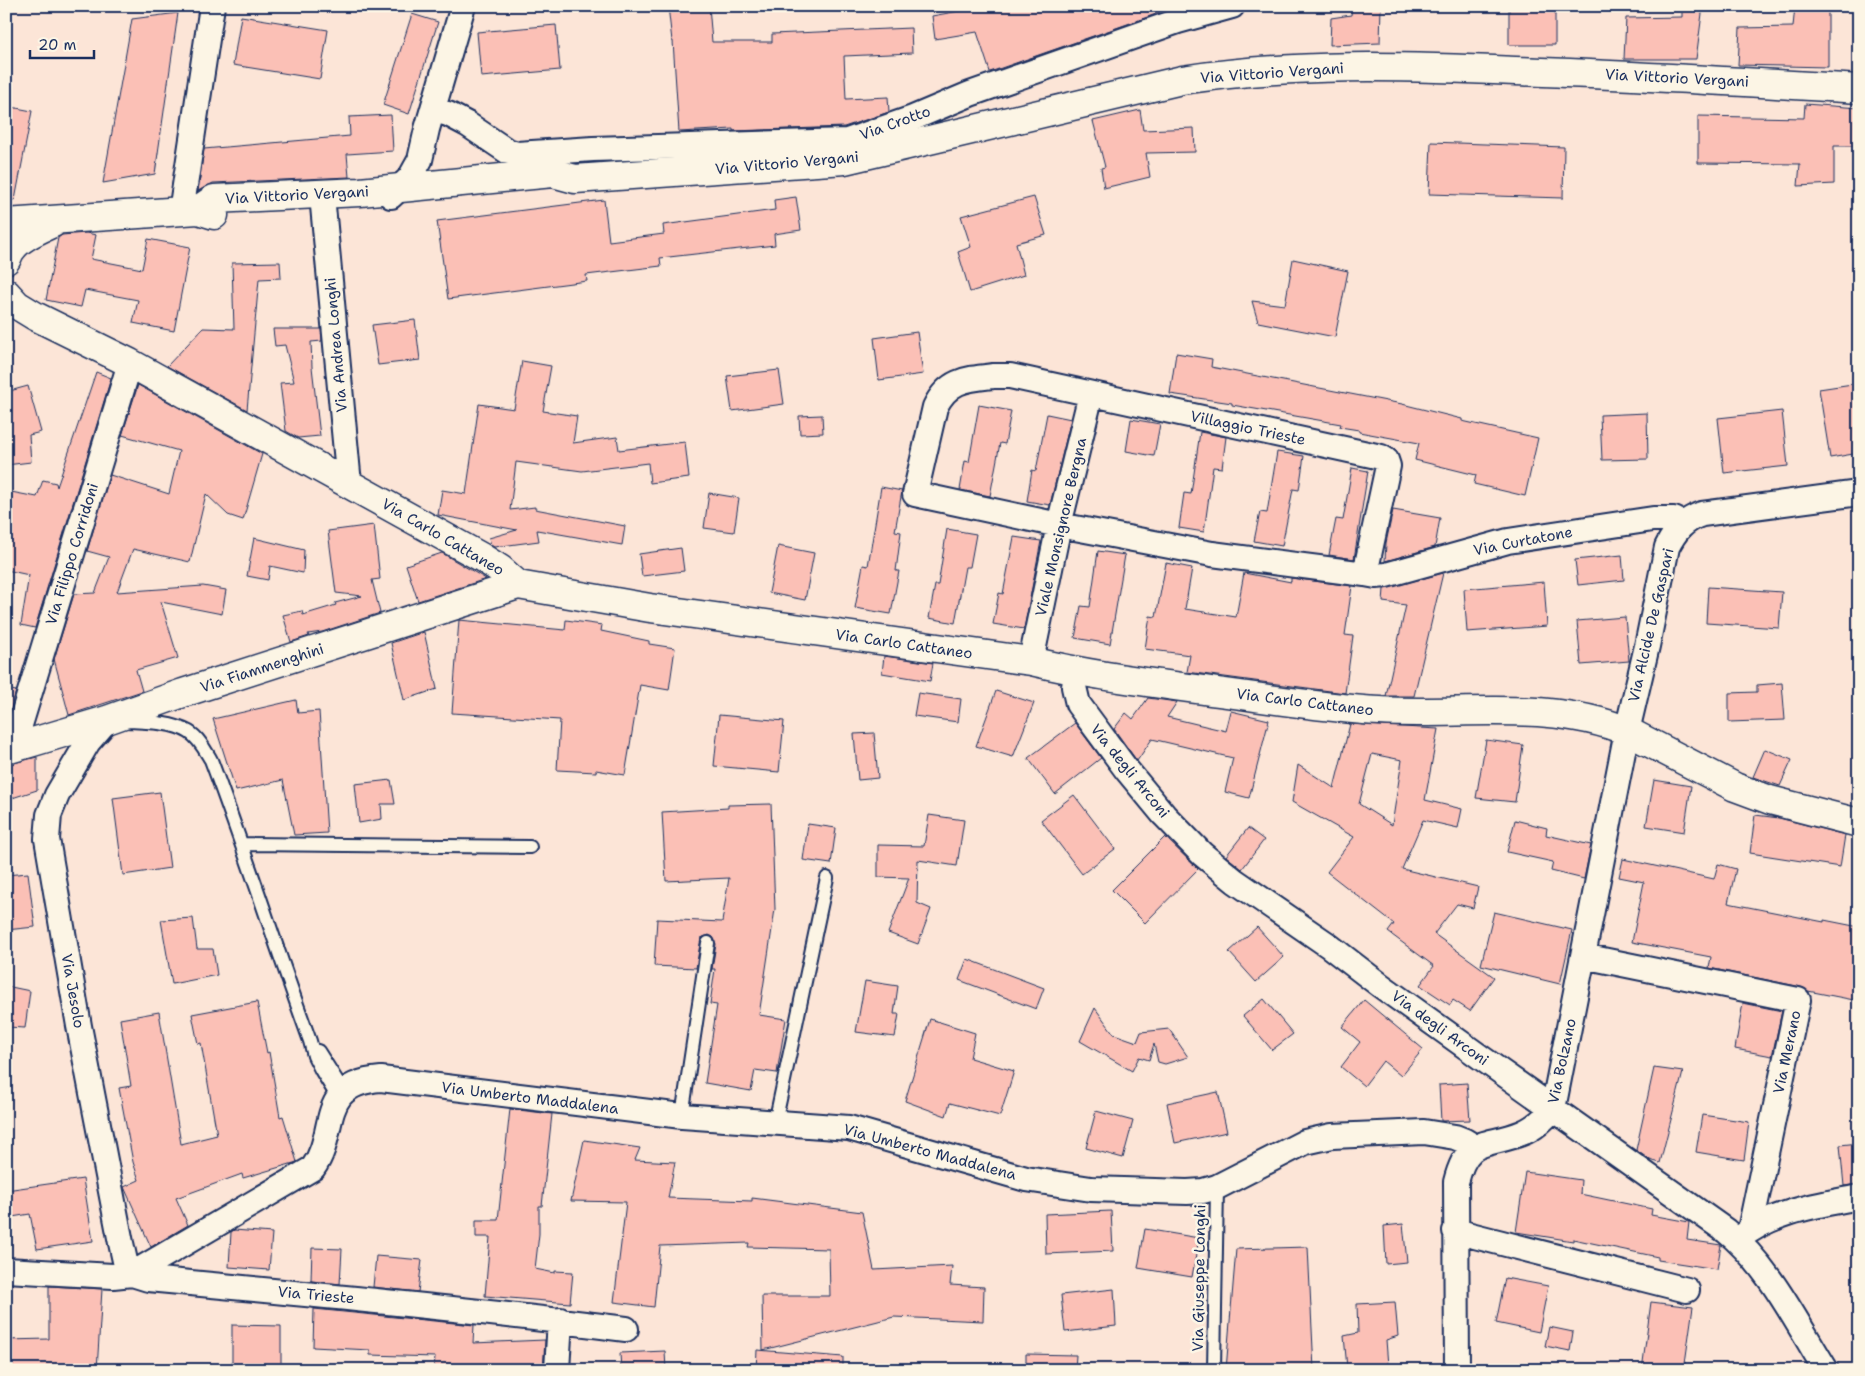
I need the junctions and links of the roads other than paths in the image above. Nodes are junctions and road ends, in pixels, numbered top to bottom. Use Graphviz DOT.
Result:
graph roads {
  1 [pos="212,6"];
  2 [pos="463,6"];
  3 [pos="1232,6"];
  4 [pos="1859,89"];
  5 [pos="430,120"];
  6 [pos="575,179"];
  7 [pos="450,184"];
  8 [pos="380,194"];
  9 [pos="323,206"];
  10 [pos="190,211"];
  11 [pos="64,219"];
  12 [pos="6,223"];
  13 [pos="6,260"];
  14 [pos="6,293"];
  15 [pos="130,363"];
  16 [pos="1091,394"];
  17 [pos="349,484"];
  18 [pos="1859,493"];
  19 [pos="1683,524"];
  20 [pos="1059,525"];
  21 [pos="1365,574"];
  22 [pos="518,585"];
  23 [pos="1031,662"];
  24 [pos="1076,672"];
  25 [pos="107,720"];
  26 [pos="1627,731"];
  27 [pos="15,747"];
  28 [pos="1859,823"];
  29 [pos="242,844"];
  30 [pos="530,847"];
  31 [pos="827,878"];
  32 [pos="708,943"];
  33 [pos="1583,956"];
  34 [pos="341,1095"];
  35 [pos="1553,1109"];
  36 [pos="682,1116"];
  37 [pos="775,1123"];
  38 [pos="1475,1147"];
  39 [pos="1217,1187"];
  40 [pos="1859,1197"];
  41 [pos="1455,1231"];
  42 [pos="1743,1235"];
  43 [pos="6,1270"];
  44 [pos="132,1274"];
  45 [pos="1687,1290"];
  46 [pos="560,1320"];
  47 [pos="626,1329"];
  48 [pos="558,1370"];
  49 [pos="1214,1370"];
  50 [pos="1457,1370"];
  51 [pos="1826,1370"];
  1 -- 10 [label="street"];
  2 -- 5 [label="street"];
  3 -- 5 [label="street, Via Crotto"];
  4 -- 6 [label="street, Via Vittorio Vergani"];
  5 -- 7 [label="street"];
  5 -- 8 [label="street"];
  5 -- 8 [label="street"];
  6 -- 7 [label="street, Via Vittorio Vergani"];
  6 -- 8 [label="street, Via Vittorio Vergani"];
  7 -- 8 [label="street, Via Vittorio Vergani"];
  8 -- 9 [label="street, Via Vittorio Vergani"];
  8 -- 10 [label="street, Via Vittorio Vergani"];
  9 -- 10 [label="street, Via Vittorio Vergani"];
  9 -- 17 [label="street, Via Andrea Longhi"];
  10 -- 11 [label="street, Via Vittorio Vergani"];
  11 -- 12 [label="street, Via Vittorio Vergani"];
  11 -- 13 [label="street, Via Vittorio Vergani"];
  14 -- 15 [label="street, Via Carlo Cattaneo"];
  15 -- 17 [label="street, Via Carlo Cattaneo"];
  15 -- 27 [label="street, Via Filippo Corridoni"];
  16 -- 20 [label="street, Viale Monsignore Bergna"];
  16 -- 20 [label="street, Villaggio Trieste"];
  16 -- 21 [label="street, Villaggio Trieste"];
  17 -- 22 [label="street, Via Carlo Cattaneo"];
  18 -- 19 [label="street"];
  19 -- 21 [label="street, Via Curtatone"];
  19 -- 26 [label="street, Via Alcide De Gaspari"];
  20 -- 21 [label="street, Villaggio Trieste"];
  20 -- 23 [label="street, Viale Monsignore Bergna"];
  22 -- 23 [label="street, Via Carlo Cattaneo"];
  22 -- 25 [label="street, Via Fiammenghini"];
  23 -- 24 [label="street, Via Carlo Cattaneo"];
  24 -- 26 [label="street, Via Carlo Cattaneo"];
  24 -- 35 [label="street, Via degli Arconi"];
  25 -- 27 [label="street, Via Fiammenghini"];
  25 -- 29 [label="lane"];
  25 -- 44 [label="street, Via Jesolo"];
  26 -- 28 [label="street, Via Carlo Cattaneo"];
  26 -- 33 [label="street, Via Bolzano"];
  29 -- 30 [label="lane"];
  29 -- 34 [label="lane"];
  31 -- 37 [label="lane"];
  32 -- 36 [label="lane"];
  33 -- 35 [label="street, Via Bolzano"];
  33 -- 42 [label="street, Via Merano"];
  34 -- 36 [label="street, Via Umberto Maddalena"];
  34 -- 44 [label="street"];
  35 -- 38 [label="street, Via Bolzano"];
  35 -- 42 [label="street, Via degli Arconi"];
  36 -- 37 [label="street, Via Umberto Maddalena"];
  37 -- 39 [label="street, Via Umberto Maddalena"];
  38 -- 39 [label="street, Via Umberto Maddalena"];
  38 -- 41 [label="street"];
  39 -- 49 [label="lane, Via Giuseppe Longhi"];
  40 -- 42 [label="street"];
  41 -- 45 [label="street"];
  41 -- 50 [label="street"];
  42 -- 51 [label="street, Via degli Arconi"];
  43 -- 44 [label="street, Via Trieste"];
  44 -- 46 [label="street, Via Trieste"];
  46 -- 47 [label="street, Via Trieste"];
  46 -- 48 [label="street"];
}
